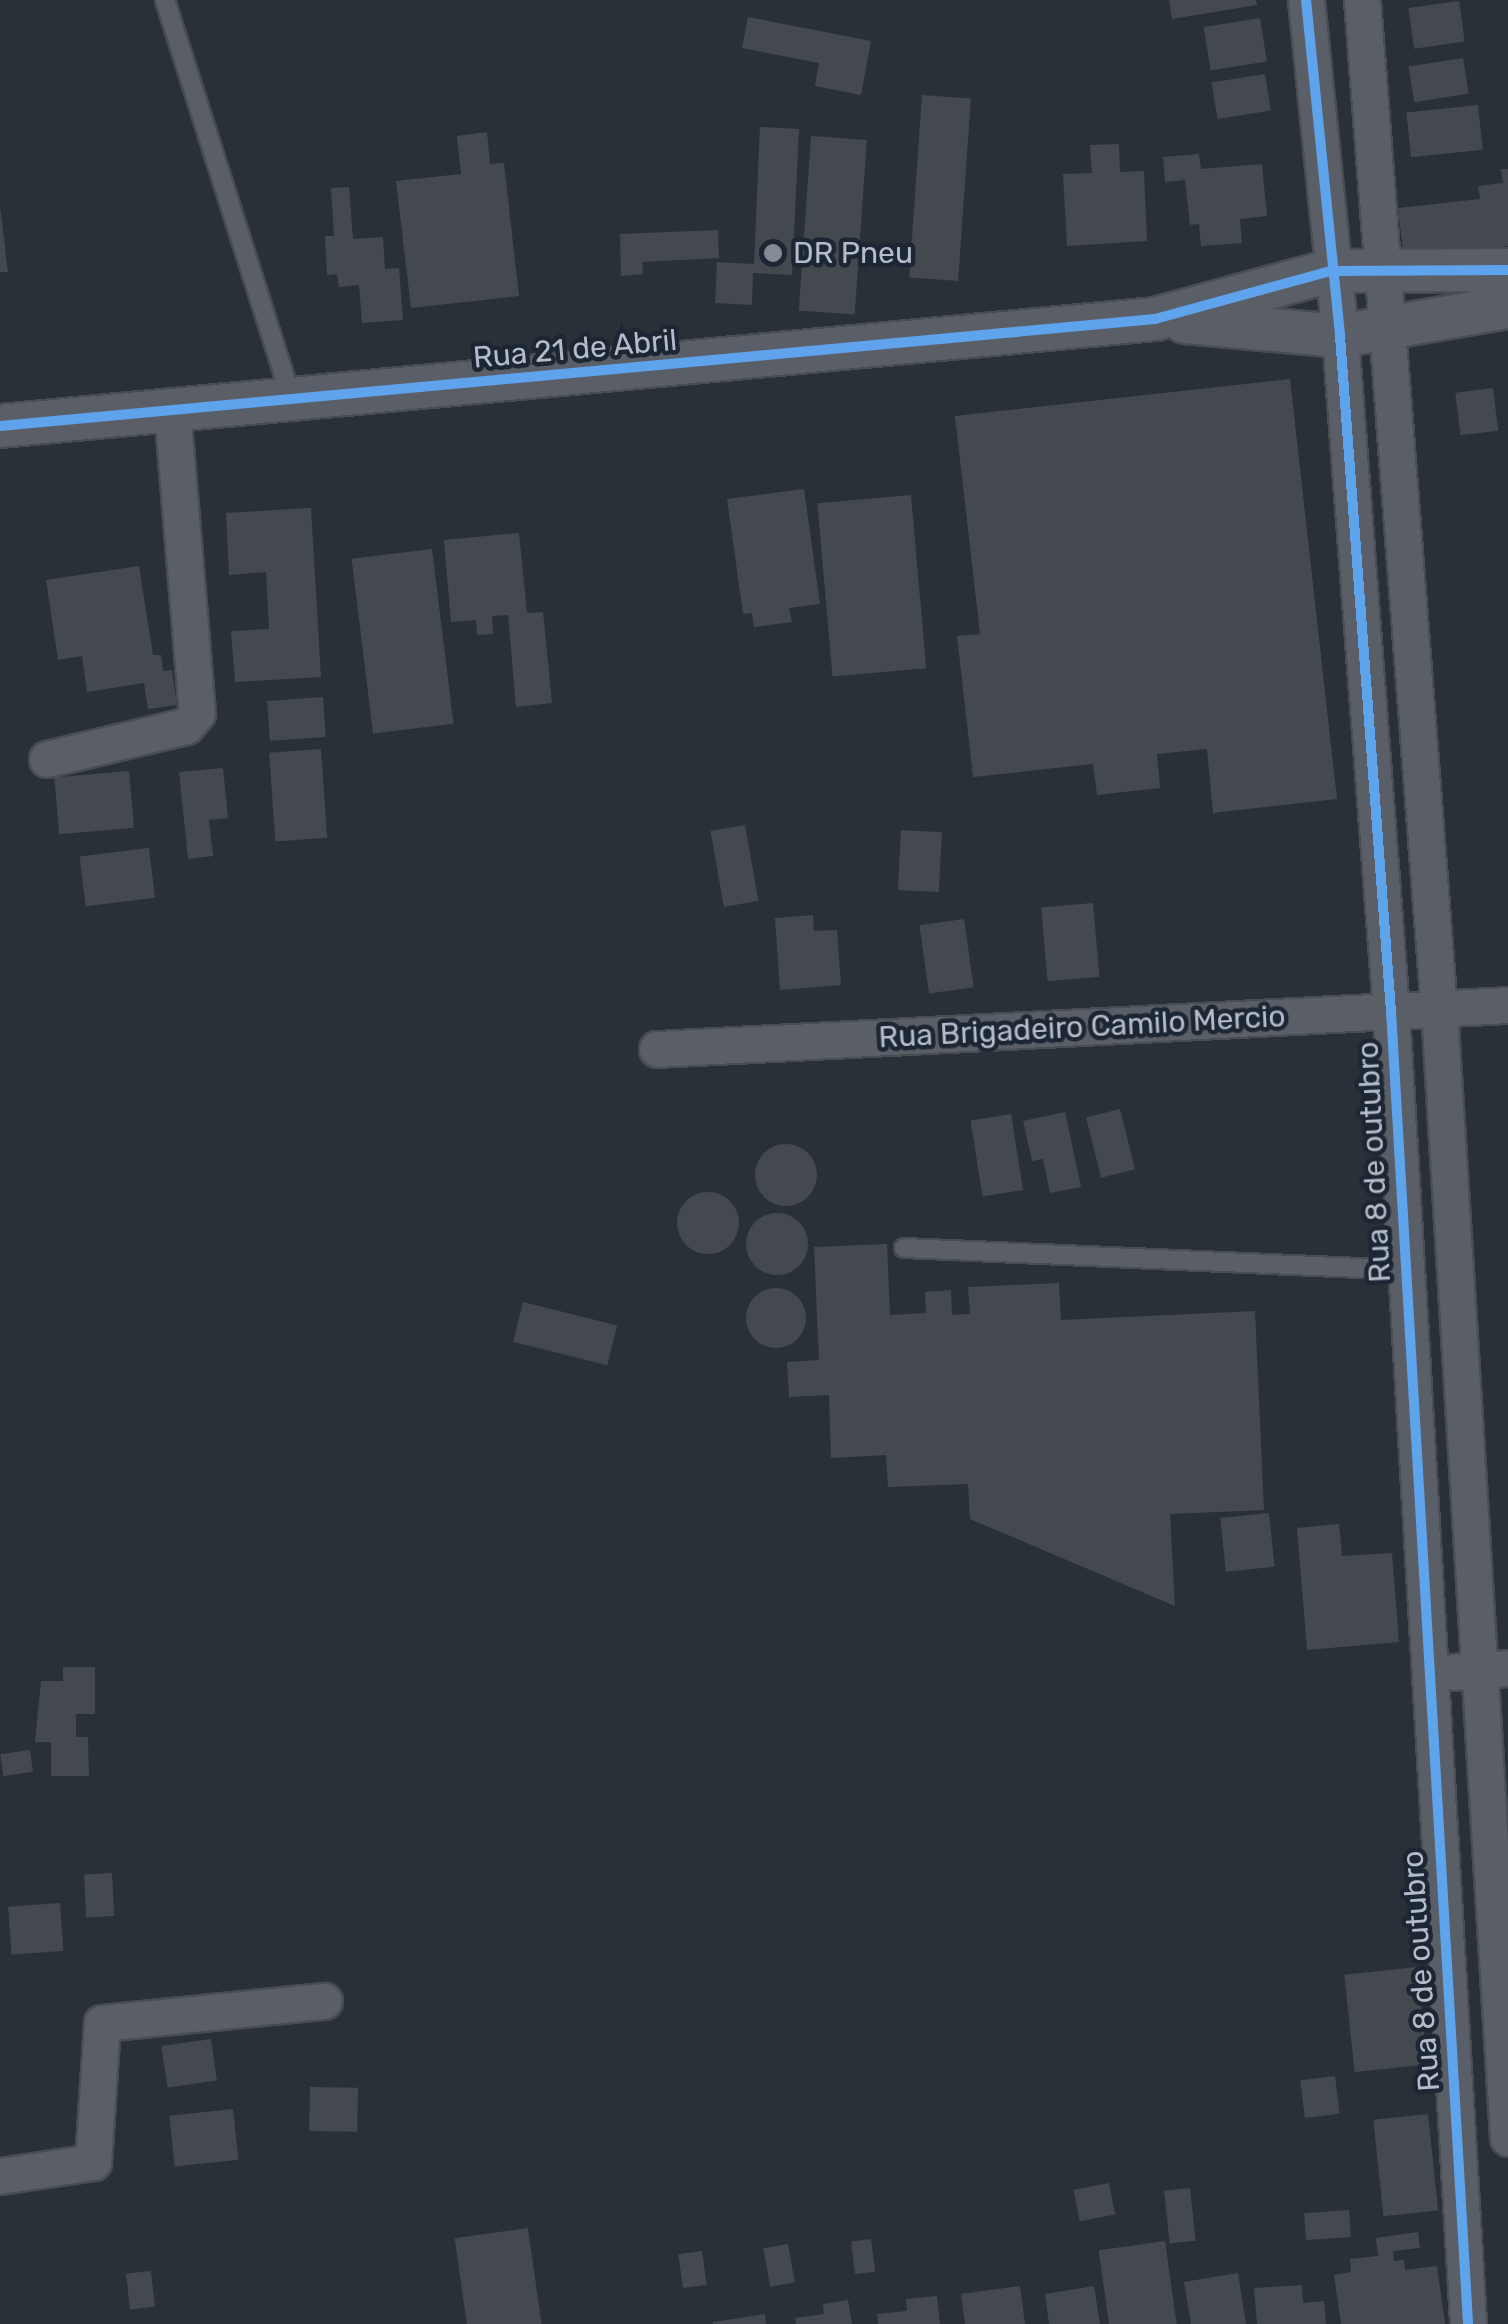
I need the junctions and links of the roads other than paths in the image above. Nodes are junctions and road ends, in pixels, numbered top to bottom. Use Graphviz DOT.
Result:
graph roads {
  1 [pos="165,0"];
  2 [pos="1306,0"];
  3 [pos="1362,0"];
  4 [pos="1386,268"];
  5 [pos="1508,270"];
  6 [pos="1331,271"];
  7 [pos="1508,307"];
  8 [pos="1154,320"];
  9 [pos="1392,331"];
  10 [pos="1340,336"];
  11 [pos="292,400"];
  12 [pos="172,412"];
  13 [pos="0,426"];
  14 [pos="47,759"];
  15 [pos="1508,1005"];
  16 [pos="1439,1009"];
  17 [pos="1391,1012"];
  18 [pos="657,1050"];
  19 [pos="904,1248"];
  20 [pos="1405,1270"];
  21 [pos="1491,1669"];
  22 [pos="1428,1674"];
  23 [pos="324,2001"];
  24 [pos="1508,2138"];
  25 [pos="0,2176"];
  26 [pos="1468,2324"];
  1 -- 11 [label="lane"];
  2 -- 6 [label="street, Rua 8 de outubro"];
  3 -- 4 [label="street"];
  4 -- 5 [label="street, Rua 21 de Abril"];
  4 -- 6 [label="street, Rua 21 de Abril"];
  4 -- 9 [label="street"];
  6 -- 8 [label="street, Rua 21 de Abril"];
  6 -- 10 [label="street, Rua 8 de outubro"];
  7 -- 9 [label="street, Rua 21 de Abril"];
  8 -- 10 [label="street, Rua 21 de Abril"];
  8 -- 11 [label="street, Rua 21 de Abril"];
  9 -- 10 [label="street, Rua 21 de Abril"];
  9 -- 16 [label="street"];
  10 -- 17 [label="street, Rua 8 de outubro"];
  11 -- 12 [label="street, Rua 21 de Abril"];
  12 -- 13 [label="street, Rua 21 de Abril"];
  12 -- 14 [label="street"];
  15 -- 16 [label="street, Rua Brigadeiro Camilo Mercio"];
  16 -- 17 [label="street, Rua Brigadeiro Camilo Mercio"];
  16 -- 21 [label="street"];
  17 -- 18 [label="street, Rua Brigadeiro Camilo Mercio"];
  17 -- 20 [label="street, Rua 8 de outubro"];
  19 -- 20 [label="lane"];
  20 -- 22 [label="street, Rua 8 de outubro"];
  21 -- 22 [label="street"];
  21 -- 24 [label="street"];
  22 -- 26 [label="street, Rua 8 de outubro"];
  23 -- 25 [label="street"];
}
